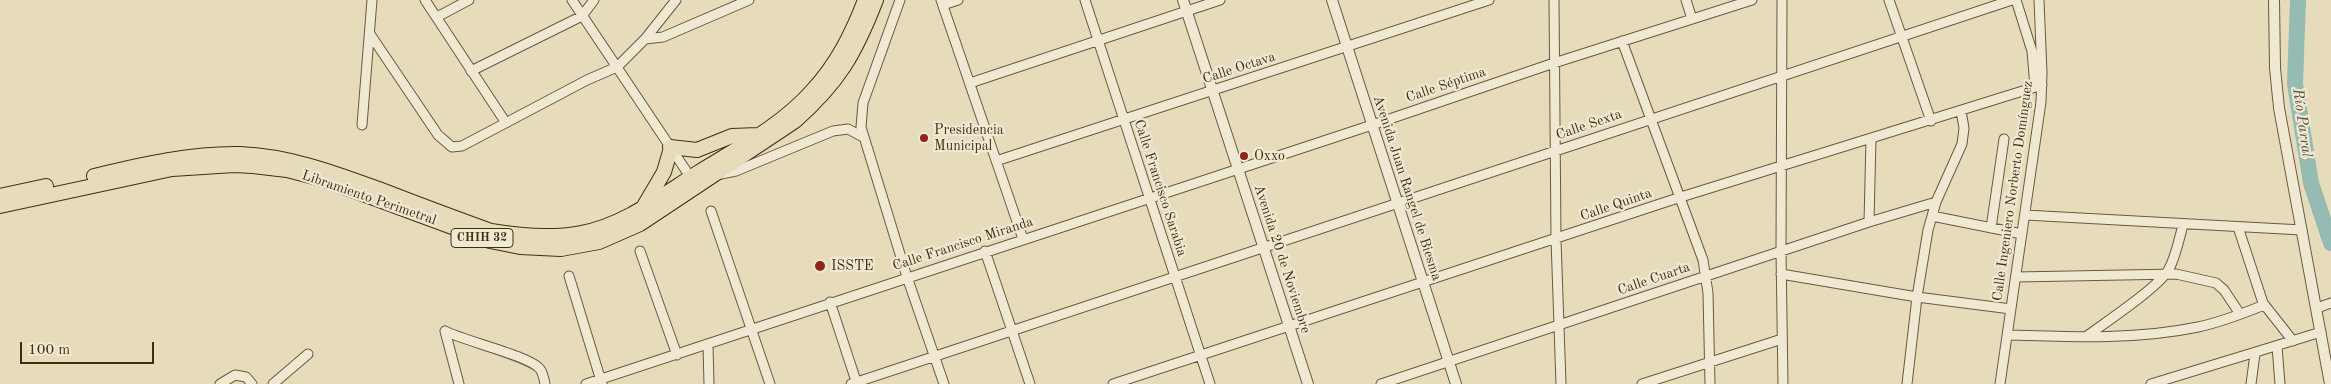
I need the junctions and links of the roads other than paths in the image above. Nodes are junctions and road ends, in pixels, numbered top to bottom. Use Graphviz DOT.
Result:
graph roads {
  1 [pos="372,0"];
  2 [pos="425,0"];
  3 [pos="469,0"];
  4 [pos="572,0"];
  5 [pos="594,0"];
  6 [pos="676,0"];
  7 [pos="749,0"];
  8 [pos="865,0"];
  9 [pos="876,0"];
  10 [pos="900,0"];
  11 [pos="958,0"];
  12 [pos="1086,0"];
  13 [pos="1183,0"];
  14 [pos="1220,0"];
  15 [pos="1332,0"];
  16 [pos="1489,0"];
  17 [pos="1554,0"];
  18 [pos="1686,0"];
  19 [pos="1752,0"];
  20 [pos="1782,0"];
  21 [pos="1889,0"];
  22 [pos="2014,0"];
  23 [pos="2039,0"];
  24 [pos="2274,0"];
  25 [pos="942,2"];
  26 [pos="1187,11"];
  27 [pos="582,16"];
  28 [pos="437,18"];
  29 [pos="1692,18"];
  30 [pos="370,34"];
  31 [pos="1902,36"];
  32 [pos="645,39"];
  33 [pos="1098,39"];
  34 [pos="1622,41"];
  35 [pos="1348,47"];
  36 [pos="1554,63"];
  37 [pos="617,68"];
  38 [pos="470,71"];
  39 [pos="1781,76"];
  40 [pos="970,83"];
  41 [pos="2038,86"];
  42 [pos="1213,90"];
  43 [pos="1961,111"];
  44 [pos="1124,119"];
  45 [pos="1650,119"];
  46 [pos="1931,121"];
  47 [pos="506,123"];
  48 [pos="362,125"];
  49 [pos="1372,125"];
  50 [pos="759,135"];
  51 [pos="863,137"];
  52 [pos="2004,138"];
  53 [pos="1871,139"];
  54 [pos="670,147"];
  55 [pos="1555,151"];
  56 [pos="996,161"];
  57 [pos="1782,165"];
  58 [pos="1238,169"];
  59 [pos="716,175"];
  60 [pos="694,182"];
  61 [pos="0,196"];
  62 [pos="1681,197"];
  63 [pos="1150,198"];
  64 [pos="1936,202"];
  65 [pos="1397,204"];
  66 [pos="0,206"];
  67 [pos="643,208"];
  68 [pos="711,211"];
  69 [pos="2025,215"];
  70 [pos="1932,216"];
  71 [pos="1869,222"];
  72 [pos="2183,224"];
  73 [pos="2238,227"];
  74 [pos="1991,228"];
  75 [pos="2302,230"];
  76 [pos="2022,234"];
  77 [pos="1022,239"];
  78 [pos="1556,239"];
  79 [pos="1263,248"];
  80 [pos="640,251"];
  81 [pos="985,251"];
  82 [pos="1781,251"];
  83 [pos="1781,274"];
  84 [pos="2165,275"];
  85 [pos="570,276"];
  86 [pos="907,276"];
  87 [pos="1706,276"];
  88 [pos="1174,277"];
  89 [pos="2016,277"];
  90 [pos="1423,282"];
  91 [pos="1917,297"];
  92 [pos="830,302"];
  93 [pos="2331,303"];
  94 [pos="2264,305"];
  95 [pos="2317,308"];
  96 [pos="2011,309"];
  97 [pos="2240,314"];
  98 [pos="1560,325"];
  99 [pos="1289,327"];
  100 [pos="751,329"];
  101 [pos="1013,331"];
  102 [pos="2321,332"];
  103 [pos="2007,335"];
  104 [pos="2087,336"];
  105 [pos="1782,339"];
  106 [pos="2293,341"];
  107 [pos="708,345"];
  108 [pos="2277,346"];
  109 [pos="308,354"];
  110 [pos="2255,354"];
  111 [pos="677,356"];
  112 [pos="1200,356"];
  113 [pos="934,357"];
  114 [pos="1448,361"];
  115 [pos="1709,362"];
  116 [pos="2186,379"];
  117 [pos="223,382"];
  118 [pos="602,382"];
  119 [pos="855,383"];
  120 [pos="252,384"];
  121 [pos="273,384"];
  122 [pos="459,384"];
  123 [pos="545,384"];
  124 [pos="586,384"];
  125 [pos="709,384"];
  126 [pos="770,384"];
  127 [pos="944,384"];
  128 [pos="1030,384"];
  129 [pos="1113,384"];
  130 [pos="1210,384"];
  131 [pos="1308,384"];
  132 [pos="1381,384"];
  133 [pos="1456,384"];
  134 [pos="1561,384"];
  135 [pos="1642,384"];
  136 [pos="1710,384"];
  137 [pos="1783,384"];
  138 [pos="1907,384"];
  139 [pos="2000,384"];
  140 [pos="2151,384"];
  141 [pos="2251,384"];
  142 [pos="2280,384"];
  143 [pos="2330,384"];
  1 -- 30 [label="street"];
  2 -- 28 [label="street"];
  3 -- 28 [label="street"];
  4 -- 27 [label="street"];
  5 -- 27 [label="street"];
  6 -- 32 [label="street"];
  7 -- 32 [label="street"];
  8 -- 50 [label="main road, Libramiento Perimetral / CHIH 32"];
  9 -- 59 [label="main road, Libramiento Perimetral / CHIH 32"];
  10 -- 51 [label="street"];
  11 -- 25 [label="street"];
  12 -- 33 [label="street, Calle Francisco Sarabia"];
  13 -- 26 [label="street, Avenida 20 de Noviembre"];
  14 -- 26 [label="street"];
  15 -- 35 [label="street, Avenida Juan Rangel de Biesma"];
  16 -- 35 [label="street, Calle Octava"];
  17 -- 36 [label="street"];
  18 -- 29 [label="street"];
  19 -- 29 [label="street, Calle Séptima"];
  20 -- 39 [label="street"];
  21 -- 31 [label="street"];
  22 -- 31 [label="street, Calle Sexta"];
  22 -- 41 [label="street"];
  23 -- 41 [label="street, Calle Ingeniero Norberto Domínguez"];
  24 -- 75 [label="street"];
  25 -- 40 [label="street"];
  26 -- 33 [label="street"];
  26 -- 42 [label="street, Avenida 20 de Noviembre"];
  27 -- 37 [label="street"];
  27 -- 38 [label="street"];
  28 -- 38 [label="street"];
  29 -- 34 [label="street, Calle Séptima"];
  30 -- 47 [label="street"];
  30 -- 48 [label="street"];
  31 -- 39 [label="street, Calle Sexta"];
  31 -- 46 [label="street"];
  32 -- 37 [label="street"];
  33 -- 40 [label="street"];
  33 -- 44 [label="street, Calle Francisco Sarabia"];
  34 -- 36 [label="street, Calle Séptima"];
  34 -- 45 [label="street"];
  35 -- 42 [label="street, Calle Octava"];
  35 -- 49 [label="street, Avenida Juan Rangel de Biesma"];
  36 -- 49 [label="street, Calle Séptima"];
  36 -- 55 [label="street"];
  37 -- 47 [label="street"];
  37 -- 54 [label="street"];
  38 -- 47 [label="street"];
  39 -- 45 [label="street, Calle Sexta"];
  39 -- 57 [label="street"];
  40 -- 56 [label="street"];
  41 -- 43 [label="street, Calle Quinta"];
  41 -- 69 [label="street, Calle Ingeniero Norberto Domínguez"];
  42 -- 44 [label="street, Calle Octava"];
  42 -- 58 [label="street, Avenida 20 de Noviembre"];
  43 -- 46 [label="street, Calle Quinta"];
  43 -- 64 [label="street"];
  44 -- 56 [label="street, Calle Octava"];
  44 -- 63 [label="street, Calle Francisco Sarabia"];
  45 -- 55 [label="street, Calle Sexta"];
  45 -- 62 [label="street"];
  46 -- 53 [label="street, Calle Quinta"];
  49 -- 58 [label="street, Calle Séptima"];
  49 -- 65 [label="street, Avenida Juan Rangel de Biesma"];
  50 -- 54 [label="main road"];
  50 -- 60 [label="main road, Libramiento Perimetral / CHIH 32"];
  51 -- 59 [label="street"];
  51 -- 86 [label="street"];
  52 -- 74 [label="street"];
  53 -- 57 [label="street, Calle Quinta"];
  53 -- 71 [label="street"];
  54 -- 60 [label="street"];
  54 -- 67 [label="main road"];
  55 -- 65 [label="street, Calle Sexta"];
  55 -- 78 [label="street"];
  56 -- 77 [label="street"];
  57 -- 62 [label="street, Calle Quinta"];
  57 -- 82 [label="street"];
  58 -- 63 [label="street, Calle Séptima"];
  58 -- 79 [label="street, Avenida 20 de Noviembre"];
  59 -- 60 [label="main road, Libramiento Perimetral / CHIH 32"];
  60 -- 66 [label="main road, Libramiento Perimetral / CHIH 32"];
  60 -- 67 [label="main road, Libramiento Perimetral / CHIH 32"];
  61 -- 67 [label="main road, Libramiento Perimetral / CHIH 32"];
  62 -- 78 [label="street, Calle Quinta"];
  62 -- 87 [label="street"];
  63 -- 77 [label="street, Calle Francisco Miranda"];
  63 -- 88 [label="street, Calle Francisco Sarabia"];
  64 -- 70 [label="street"];
  64 -- 71 [label="street, Calle Cuarta"];
  65 -- 79 [label="street, Calle Sexta"];
  65 -- 90 [label="street, Avenida Juan Rangel de Biesma"];
  68 -- 100 [label="street"];
  69 -- 72 [label="street"];
  69 -- 76 [label="street, Calle Ingeniero Norberto Domínguez"];
  70 -- 74 [label="street"];
  70 -- 91 [label="street"];
  71 -- 82 [label="street, Calle Cuarta"];
  72 -- 73 [label="street"];
  72 -- 84 [label="street"];
  73 -- 75 [label="street"];
  73 -- 94 [label="street"];
  74 -- 76 [label="street"];
  75 -- 95 [label="street"];
  76 -- 89 [label="street, Calle Ingeniero Norberto Domínguez"];
  77 -- 81 [label="street, Calle Francisco Miranda"];
  78 -- 90 [label="street, Calle Quinta"];
  78 -- 98 [label="street"];
  79 -- 88 [label="street, Calle Sexta"];
  79 -- 99 [label="street, Avenida 20 de Noviembre"];
  80 -- 111 [label="street"];
  81 -- 86 [label="street, Calle Francisco Miranda"];
  81 -- 101 [label="street"];
  82 -- 83 [label="street"];
  82 -- 87 [label="street, Calle Cuarta"];
  83 -- 91 [label="street"];
  83 -- 105 [label="street"];
  84 -- 89 [label="street"];
  84 -- 97 [label="street"];
  84 -- 104 [label="street"];
  85 -- 118 [label="street"];
  86 -- 92 [label="street, Calle Francisco Miranda"];
  86 -- 113 [label="street"];
  87 -- 98 [label="street, Calle Cuarta"];
  87 -- 115 [label="street"];
  88 -- 101 [label="street, Calle Sexta"];
  88 -- 112 [label="street, Calle Francisco Sarabia"];
  89 -- 96 [label="street, Calle Ingeniero Norberto Domínguez"];
  90 -- 99 [label="street, Calle Quinta"];
  90 -- 114 [label="street, Avenida Juan Rangel de Biesma"];
  91 -- 96 [label="street"];
  91 -- 138 [label="street"];
  92 -- 100 [label="street, Calle Francisco Miranda"];
  92 -- 119 [label="street"];
  93 -- 95 [label="street"];
  94 -- 97 [label="street"];
  94 -- 106 [label="street"];
  95 -- 102 [label="street"];
  96 -- 103 [label="street, Calle Ingeniero Norberto Domínguez"];
  97 -- 104 [label="street"];
  98 -- 114 [label="street, Calle Cuarta"];
  98 -- 134 [label="street"];
  99 -- 112 [label="street, Calle Quinta"];
  99 -- 131 [label="street, Avenida 20 de Noviembre"];
  100 -- 107 [label="street, Calle Francisco Miranda"];
  100 -- 126 [label="street"];
  101 -- 113 [label="street, Calle Sexta"];
  101 -- 128 [label="street"];
  102 -- 106 [label="street"];
  102 -- 143 [label="street"];
  103 -- 104 [label="street"];
  103 -- 139 [label="street, Calle Ingeniero Norberto Domínguez"];
  105 -- 115 [label="street"];
  105 -- 137 [label="street"];
  106 -- 108 [label="street"];
  107 -- 111 [label="street, Calle Francisco Miranda"];
  107 -- 125 [label="street"];
  108 -- 110 [label="street"];
  108 -- 142 [label="street"];
  109 -- 121 [label="street"];
  110 -- 116 [label="street"];
  110 -- 141 [label="street"];
  111 -- 118 [label="street, Calle Francisco Miranda"];
  112 -- 129 [label="street, Calle Quinta"];
  112 -- 130 [label="street, Calle Francisco Sarabia"];
  113 -- 119 [label="street, Calle Sexta"];
  113 -- 127 [label="street"];
  114 -- 132 [label="street, Calle Cuarta"];
  114 -- 133 [label="street, Avenida Juan Rangel de Biesma"];
  115 -- 135 [label="street"];
  115 -- 136 [label="street"];
  116 -- 140 [label="street"];
  117 -- 120 [label="street"];
  118 -- 124 [label="street, Calle Francisco Miranda"];
  122 -- 123 [label="street"];
}
